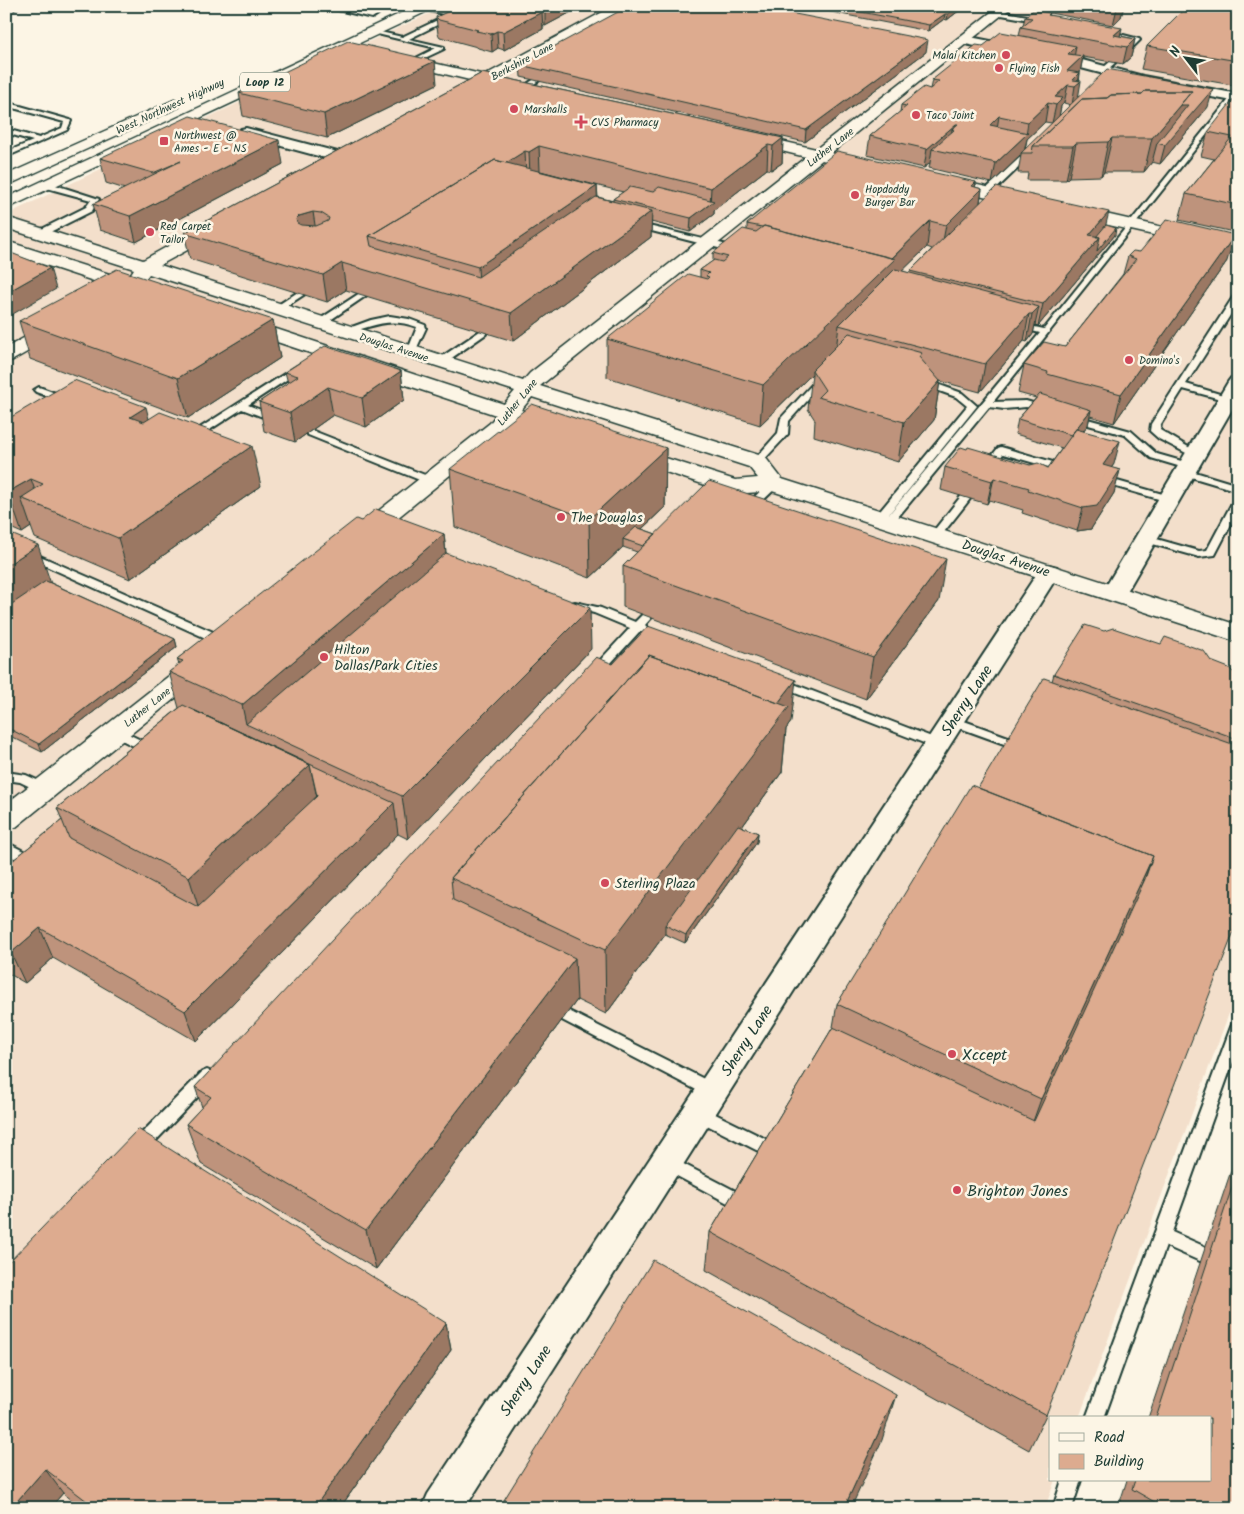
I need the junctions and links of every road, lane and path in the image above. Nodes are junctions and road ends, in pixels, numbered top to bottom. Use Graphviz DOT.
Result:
graph roads {
  1 [pos="14,6"];
  2 [pos="338,6"];
  3 [pos="407,6"];
  4 [pos="624,6"];
  5 [pos="425,7"];
  6 [pos="6,9"];
  7 [pos="1003,10"];
  8 [pos="376,12"];
  9 [pos="355,22"];
  10 [pos="1049,22"];
  11 [pos="1094,30"];
  12 [pos="372,32"];
  13 [pos="403,39"];
  14 [pos="964,40"];
  15 [pos="342,46"];
  16 [pos="368,52"];
  17 [pos="1122,55"];
  18 [pos="386,56"];
  19 [pos="412,62"];
  20 [pos="486,80"];
  21 [pos="534,87"];
  22 [pos="466,90"];
  23 [pos="191,96"];
  24 [pos="1235,98"];
  25 [pos="6,104"];
  26 [pos="191,117"];
  27 [pos="209,122"];
  28 [pos="228,127"];
  29 [pos="6,131"];
  30 [pos="734,136"];
  31 [pos="38,140"];
  32 [pos="1037,146"];
  33 [pos="361,148"];
  34 [pos="6,155"];
  35 [pos="820,155"];
  36 [pos="344,158"];
  37 [pos="850,161"];
  38 [pos="321,170"];
  39 [pos="933,180"];
  40 [pos="6,181"];
  41 [pos="46,185"];
  42 [pos="988,192"];
  43 [pos="6,204"];
  44 [pos="234,218"];
  45 [pos="624,221"];
  46 [pos="6,222"];
  47 [pos="1131,225"];
  48 [pos="41,233"];
  49 [pos="709,243"];
  50 [pos="6,246"];
  51 [pos="1238,249"];
  52 [pos="749,253"];
  53 [pos="145,266"];
  54 [pos="130,287"];
  55 [pos="301,294"];
  56 [pos="362,295"];
  57 [pos="157,296"];
  58 [pos="1238,296"];
  59 [pos="111,298"];
  60 [pos="276,308"];
  61 [pos="76,317"];
  62 [pos="1008,322"];
  63 [pos="320,323"];
  64 [pos="345,331"];
  65 [pos="482,332"];
  66 [pos="1046,332"];
  67 [pos="291,341"];
  68 [pos="323,352"];
  69 [pos="411,352"];
  70 [pos="6,356"];
  71 [pos="440,362"];
  72 [pos="828,373"];
  73 [pos="914,380"];
  74 [pos="1180,385"];
  75 [pos="39,390"];
  76 [pos="527,390"];
  77 [pos="1233,390"];
  78 [pos="74,404"];
  79 [pos="986,404"];
  80 [pos="241,405"];
  81 [pos="508,413"];
  82 [pos="280,420"];
  83 [pos="566,432"];
  84 [pos="176,433"];
  85 [pos="311,433"];
  86 [pos="613,447"];
  87 [pos="757,462"];
  88 [pos="1189,464"];
  89 [pos="1059,467"];
  90 [pos="982,475"];
  91 [pos="1103,480"];
  92 [pos="431,481"];
  93 [pos="774,484"];
  94 [pos="1238,488"];
  95 [pos="966,497"];
  96 [pos="1169,499"];
  97 [pos="1238,502"];
  98 [pos="742,515"];
  99 [pos="885,519"];
  100 [pos="936,536"];
  101 [pos="1146,539"];
  102 [pos="6,544"];
  103 [pos="348,546"];
  104 [pos="1049,572"];
  105 [pos="1114,593"];
  106 [pos="560,601"];
  107 [pos="643,621"];
  108 [pos="656,634"];
  109 [pos="1238,634"];
  110 [pos="235,637"];
  111 [pos="774,680"];
  112 [pos="584,685"];
  113 [pos="116,732"];
  114 [pos="946,732"];
  115 [pos="1018,745"];
  116 [pos="156,763"];
  117 [pos="6,776"];
  118 [pos="45,789"];
  119 [pos="6,820"];
  120 [pos="6,847"];
  121 [pos="49,872"];
  122 [pos="565,1015"];
  123 [pos="1238,1027"];
  124 [pos="218,1065"];
  125 [pos="706,1102"];
  126 [pos="776,1152"];
  127 [pos="129,1157"];
  128 [pos="666,1162"];
  129 [pos="746,1204"];
  130 [pos="1162,1235"];
  131 [pos="1202,1254"];
  132 [pos="1095,1416"];
  133 [pos="1071,1482"];
  134 [pos="442,1508"];
  135 [pos="1062,1508"];
  1 -- 6 [label="street"];
  2 -- 8 [label="street"];
  3 -- 15 [label="street"];
  4 -- 20 [label="street, Berkshire Lane"];
  5 -- 12 [label="street, West Northwest Highway / Loop 12"];
  5 -- 13 [label="lane"];
  7 -- 10 [label="lane"];
  7 -- 14 [label="street, Luther Lane"];
  8 -- 9 [label="street"];
  11 -- 17 [label="lane"];
  12 -- 13 [label="lane"];
  12 -- 15 [label="street, West Northwest Highway / Loop 12"];
  13 -- 19 [label="lane"];
  14 -- 24 [label="street"];
  14 -- 35 [label="street, Luther Lane"];
  15 -- 16 [label="street"];
  15 -- 26 [label="street, West Northwest Highway / Loop 12"];
  18 -- 19 [label="street"];
  19 -- 20 [label="street"];
  20 -- 21 [label="street"];
  20 -- 22 [label="street, Berkshire Lane"];
  23 -- 40 [label="street, West Northwest Highway"];
  24 -- 47 [label="lane"];
  25 -- 31 [label="lane"];
  26 -- 27 [label="street"];
  26 -- 41 [label="street, West Northwest Highway / Loop 12"];
  28 -- 36 [label="street"];
  29 -- 31 [label="lane"];
  30 -- 35 [label="street"];
  31 -- 34 [label="lane"];
  32 -- 42 [label="lane"];
  33 -- 36 [label="street"];
  35 -- 37 [label="street"];
  35 -- 49 [label="street, Luther Lane"];
  36 -- 38 [label="street"];
  39 -- 42 [label="street"];
  41 -- 43 [label="street, West Northwest Highway / Loop 12"];
  41 -- 48 [label="lane"];
  42 -- 47 [label="street"];
  44 -- 53 [label="street"];
  45 -- 49 [label="lane"];
  46 -- 48 [label="street, Douglas Avenue"];
  47 -- 51 [label="street"];
  47 -- 66 [label="lane"];
  48 -- 53 [label="street, Douglas Avenue"];
  49 -- 52 [label="lane"];
  49 -- 76 [label="street, Luther Lane"];
  50 -- 54 [label="street"];
  53 -- 54 [label="street"];
  53 -- 60 [label="street, Douglas Avenue"];
  54 -- 57 [label="street"];
  54 -- 59 [label="street"];
  55 -- 60 [label="lane"];
  56 -- 63 [label="lane"];
  58 -- 74 [label="lane"];
  60 -- 63 [label="street, Douglas Avenue"];
  60 -- 67 [label="street, Douglas Avenue"];
  61 -- 70 [label="street"];
  62 -- 66 [label="lane"];
  63 -- 64 [label="street, Douglas Avenue"];
  63 -- 67 [label="street"];
  64 -- 69 [label="street, Douglas Avenue"];
  64 -- 69 [label="lane"];
  65 -- 71 [label="lane"];
  66 -- 79 [label="lane"];
  67 -- 68 [label="street, Douglas Avenue"];
  68 -- 80 [label="lane"];
  68 -- 81 [label="street, Douglas Avenue"];
  69 -- 71 [label="street, Douglas Avenue"];
  71 -- 76 [label="street, Douglas Avenue"];
  72 -- 87 [label="lane"];
  73 -- 99 [label="lane"];
  74 -- 77 [label="lane"];
  74 -- 88 [label="lane"];
  75 -- 78 [label="lane"];
  76 -- 81 [label="street, Luther Lane"];
  76 -- 87 [label="street, Douglas Avenue"];
  77 -- 88 [label="street"];
  79 -- 88 [label="lane"];
  79 -- 99 [label="lane"];
  80 -- 82 [label="lane"];
  80 -- 84 [label="lane"];
  81 -- 83 [label="street, Douglas Avenue"];
  81 -- 92 [label="street, Luther Lane"];
  85 -- 92 [label="lane"];
  86 -- 93 [label="street, Douglas Avenue"];
  87 -- 93 [label="street"];
  88 -- 94 [label="lane"];
  88 -- 96 [label="street"];
  89 -- 90 [label="lane"];
  91 -- 96 [label="lane"];
  92 -- 103 [label="street, Luther Lane"];
  93 -- 98 [label="lane"];
  93 -- 99 [label="street, Douglas Avenue"];
  95 -- 100 [label="lane"];
  96 -- 101 [label="street"];
  97 -- 101 [label="lane"];
  99 -- 100 [label="street, Douglas Avenue"];
  100 -- 104 [label="street, Douglas Avenue"];
  101 -- 105 [label="street"];
  102 -- 110 [label="lane"];
  104 -- 105 [label="street, Douglas Avenue"];
  104 -- 114 [label="street, Sherry Lane"];
  105 -- 109 [label="street, Douglas Avenue"];
  106 -- 107 [label="lane"];
  107 -- 108 [label="lane"];
  107 -- 112 [label="lane"];
  110 -- 113 [label="street, Luther Lane"];
  111 -- 114 [label="lane"];
  113 -- 116 [label="lane"];
  113 -- 118 [label="street, Luther Lane"];
  114 -- 115 [label="lane"];
  114 -- 125 [label="street, Sherry Lane"];
  117 -- 118 [label="lane"];
  118 -- 119 [label="street, Luther Lane"];
  120 -- 121 [label="lane"];
  122 -- 125 [label="lane"];
  123 -- 130 [label="lane"];
  124 -- 127 [label="lane"];
  125 -- 126 [label="lane"];
  125 -- 128 [label="street, Sherry Lane"];
  128 -- 129 [label="lane"];
  128 -- 134 [label="street, Sherry Lane"];
  130 -- 131 [label="lane"];
  130 -- 132 [label="lane"];
  133 -- 135 [label="lane"];
}
